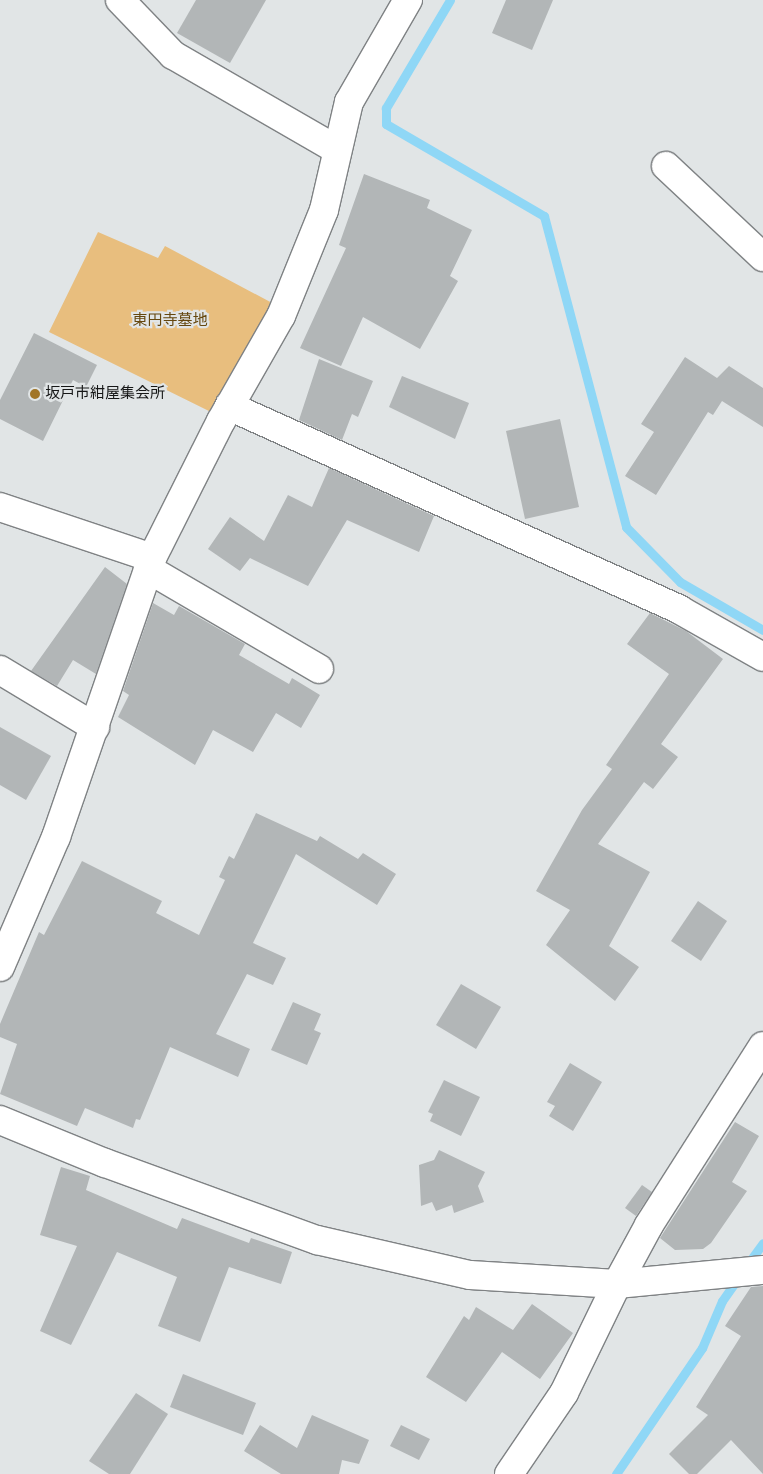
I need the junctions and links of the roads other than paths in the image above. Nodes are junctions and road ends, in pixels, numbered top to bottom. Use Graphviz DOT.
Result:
graph roads {
  1 [pos="120,0"];
  2 [pos="408,0"];
  3 [pos="336,149"];
  4 [pos="666,166"];
  5 [pos="763,258"];
  6 [pos="229,406"];
  7 [pos="1,509"];
  8 [pos="150,563"];
  9 [pos="763,658"];
  10 [pos="319,669"];
  11 [pos="0,670"];
  12 [pos="95,727"];
  13 [pos="0,967"];
  14 [pos="763,1046"];
  15 [pos="0,1120"];
  16 [pos="763,1270"];
  17 [pos="617,1284"];
  18 [pos="509,1474"];
  1 -- 3 [label="street"];
  2 -- 3 [label="street"];
  3 -- 6 [label="street"];
  4 -- 5 [label="street"];
  6 -- 8 [label="street"];
  6 -- 9 [label="street"];
  7 -- 8 [label="street"];
  8 -- 10 [label="street"];
  8 -- 12 [label="street"];
  11 -- 12 [label="street"];
  12 -- 13 [label="street"];
  14 -- 17 [label="street"];
  15 -- 17 [label="street"];
  16 -- 17 [label="street"];
  17 -- 18 [label="street"];
}
